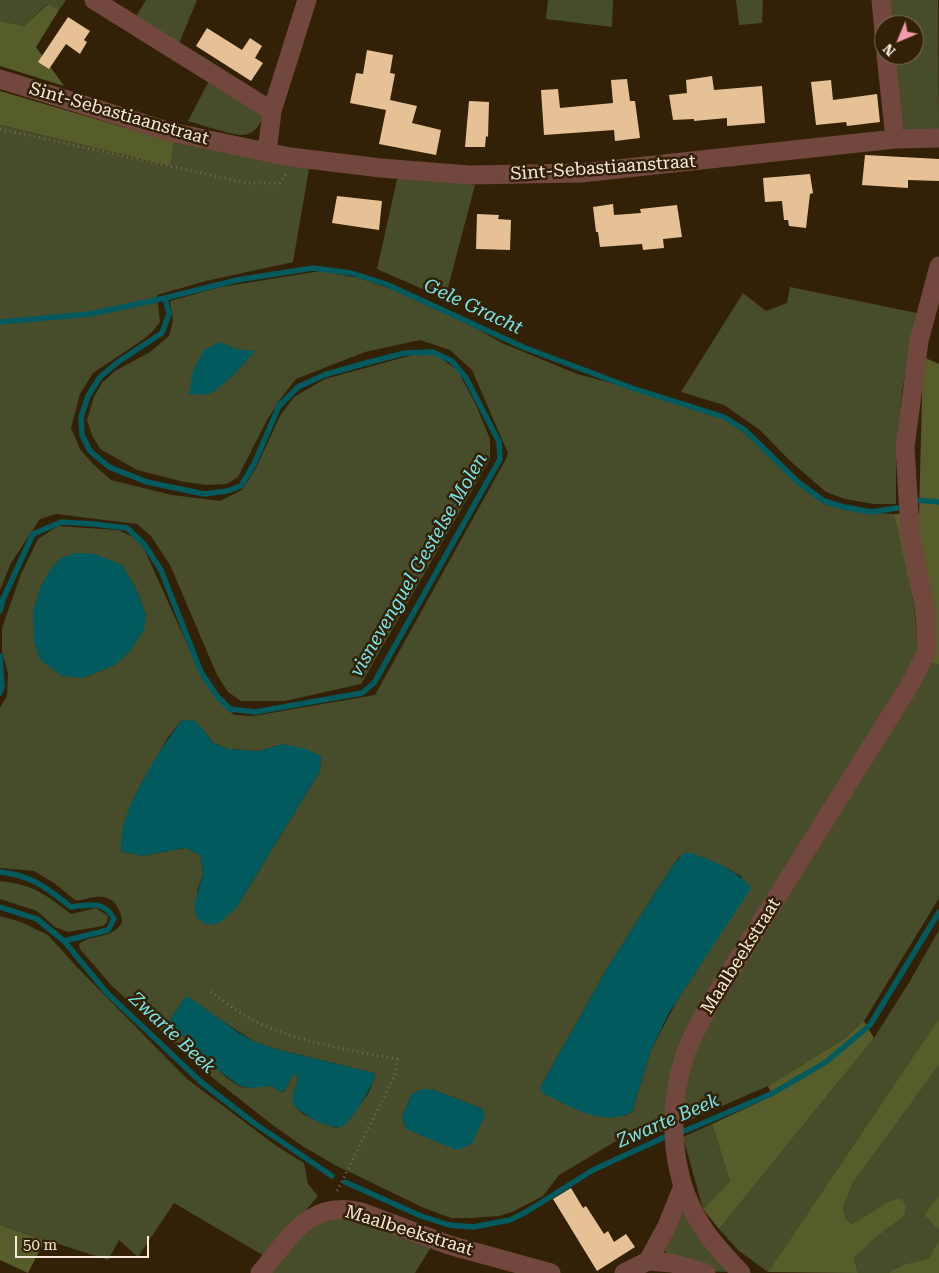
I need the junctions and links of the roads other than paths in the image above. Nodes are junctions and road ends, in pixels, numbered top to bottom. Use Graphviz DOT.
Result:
graph roads {
  1 [pos="94,0"];
  2 [pos="306,0"];
  3 [pos="881,0"];
  4 [pos="882,15"];
  5 [pos="887,65"];
  6 [pos="0,80"];
  7 [pos="272,110"];
  8 [pos="939,138"];
  9 [pos="895,139"];
  10 [pos="267,152"];
  11 [pos="939,266"];
  12 [pos="683,1186"];
  13 [pos="648,1261"];
  14 [pos="260,1273"];
  15 [pos="551,1273"];
  16 [pos="624,1273"];
  17 [pos="706,1273"];
  18 [pos="741,1273"];
  1 -- 7 [label="street"];
  2 -- 7 [label="street"];
  3 -- 4 [label="street"];
  5 -- 9 [label="street"];
  6 -- 10 [label="street, Sint-Sebastiaanstraat"];
  7 -- 10 [label="street"];
  8 -- 9 [label="street, Sint-Sebastiaanstraat"];
  9 -- 10 [label="street, Sint-Sebastiaanstraat"];
  11 -- 12 [label="street, Maalbeekstraat"];
  12 -- 13 [label="street"];
  12 -- 18 [label="street, Maalbeekstraat"];
  13 -- 16 [label="street"];
  13 -- 17 [label="street"];
  14 -- 15 [label="street, Maalbeekstraat"];
}
